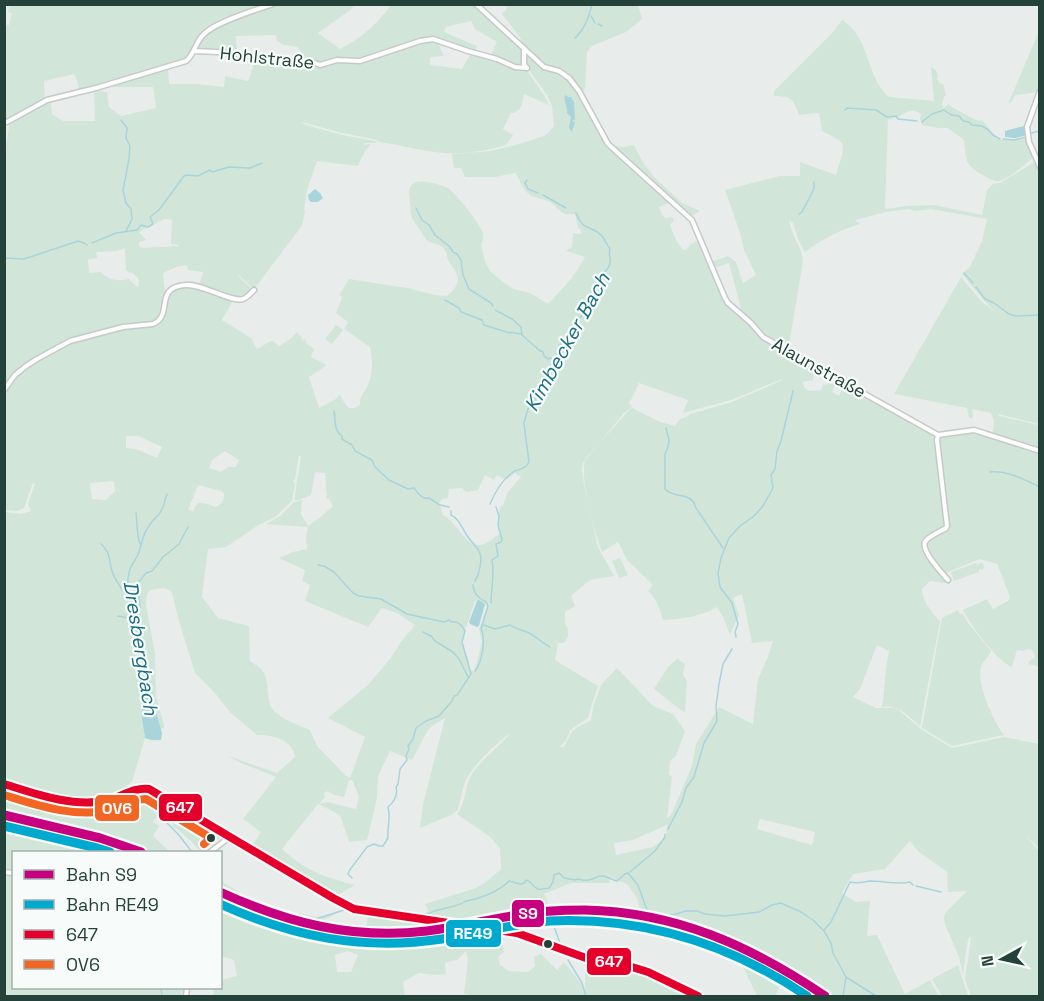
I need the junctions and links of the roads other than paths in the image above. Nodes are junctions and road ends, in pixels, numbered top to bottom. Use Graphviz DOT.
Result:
graph roads {
  1 [pos="273,4"];
  2 [pos="476,4"];
  3 [pos="524,48"];
  4 [pos="194,51"];
  5 [pos="1040,91"];
  6 [pos="4,122"];
  7 [pos="1040,167"];
  8 [pos="254,290"];
  9 [pos="4,390"];
  10 [pos="938,435"];
  11 [pos="1040,451"];
  12 [pos="948,580"];
  13 [pos="4,784"];
  14 [pos="228,836"];
  15 [pos="211,851"];
  16 [pos="698,996"];
  1 -- 4 [label="street, Hohlstraße"];
  2 -- 3 [label="street"];
  3 -- 4 [label="street, Hohlstraße"];
  3 -- 10 [label="street, Alaunstraße"];
  4 -- 6 [label="street, Hohlstraße"];
  5 -- 7 [label="street"];
  8 -- 9 [label="street"];
  10 -- 11 [label="street"];
  10 -- 12 [label="street"];
  13 -- 14 [label="main road"];
  14 -- 15 [label="street"];
  14 -- 16 [label="main road"];
}
